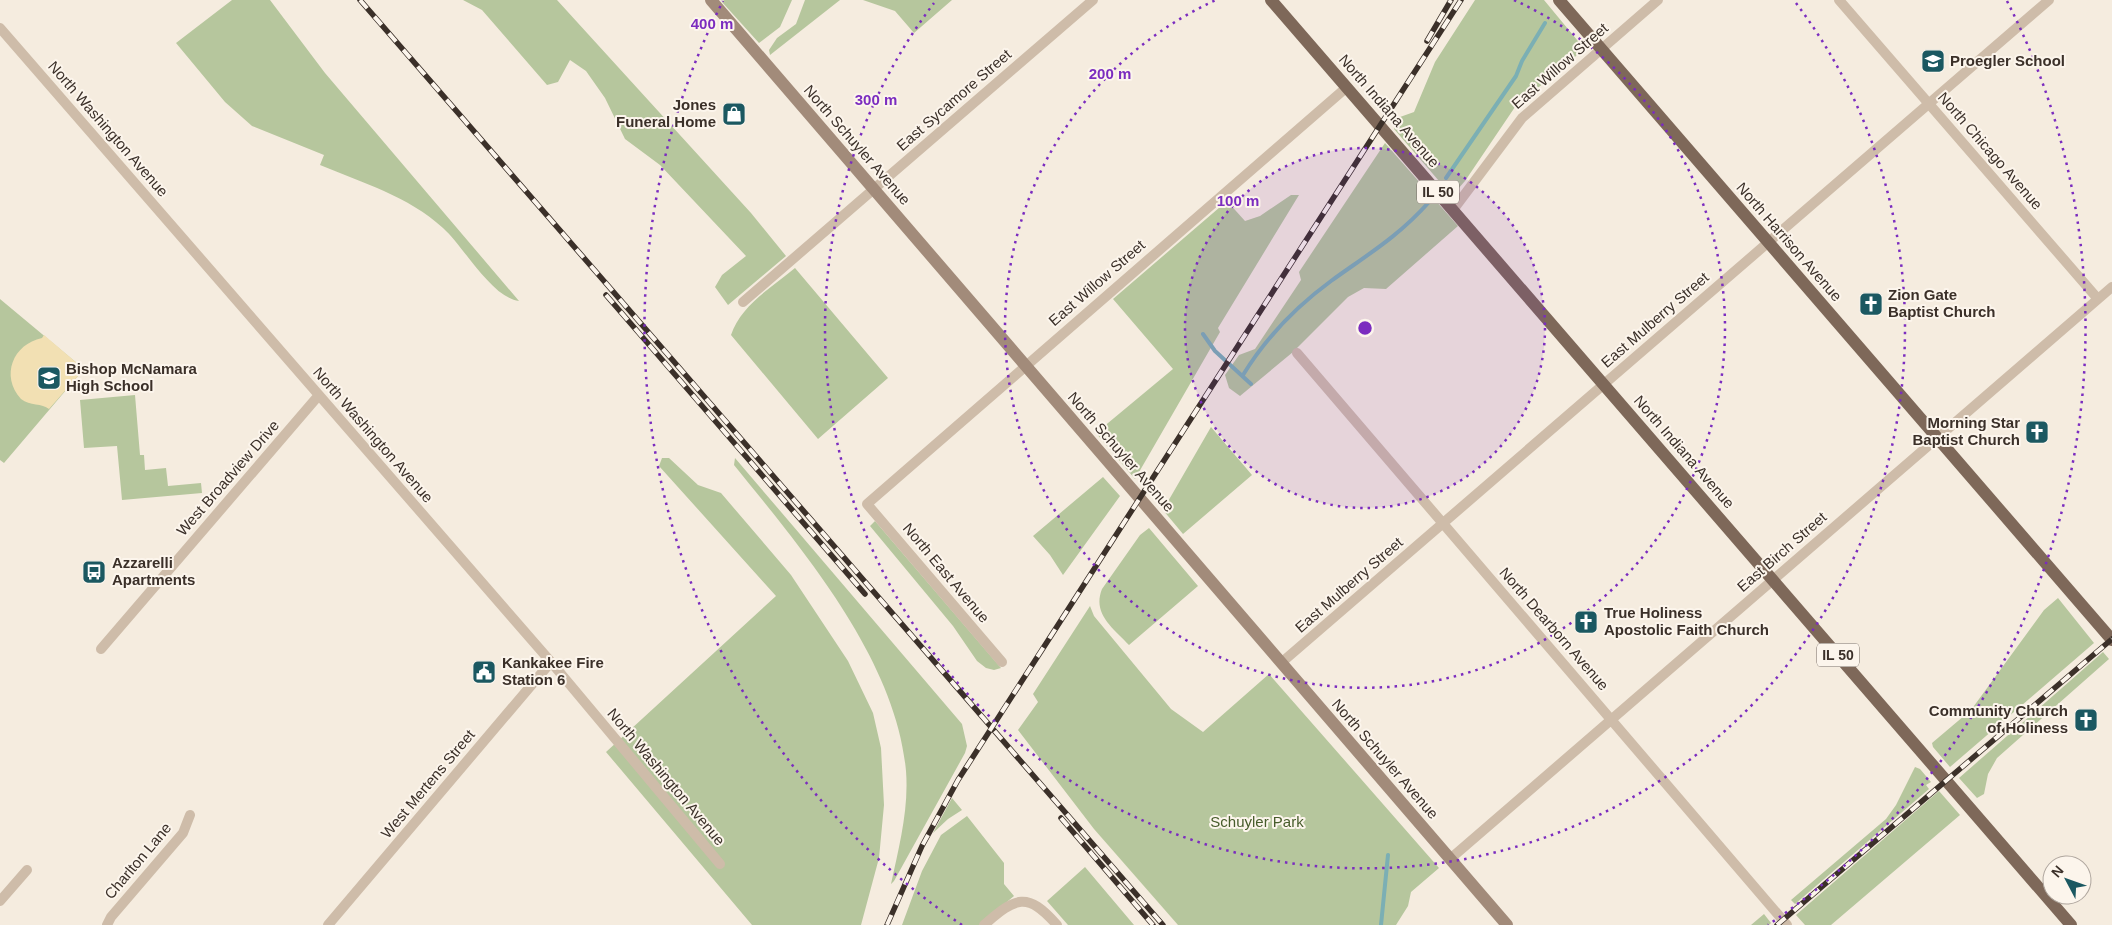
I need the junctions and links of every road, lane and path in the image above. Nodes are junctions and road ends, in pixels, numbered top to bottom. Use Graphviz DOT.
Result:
graph roads {
  1 [pos="711,0"];
  2 [pos="1093,0"];
  3 [pos="1271,0"];
  4 [pos="1559,0"];
  5 [pos="1658,0"];
  6 [pos="1839,0"];
  7 [pos="2049,0"];
  8 [pos="0,28"];
  9 [pos="1602,49"];
  10 [pos="1347,87"];
  11 [pos="1929,104"];
  12 [pos="874,189"];
  13 [pos="1453,210"];
  14 [pos="1768,243"];
  15 [pos="2112,287"];
  16 [pos="2098,299"];
  17 [pos="743,302"];
  18 [pos="1297,354"];
  19 [pos="1024,365"];
  20 [pos="1604,384"];
  21 [pos="319,395"];
  22 [pos="1937,438"];
  23 [pos="867,504"];
  24 [pos="1443,524"];
  25 [pos="1773,580"];
  26 [pos="2112,640"];
  27 [pos="101,649"];
  28 [pos="551,662"];
  29 [pos="1002,662"];
  30 [pos="1281,664"];
  31 [pos="1611,720"];
  32 [pos="190,815"];
  33 [pos="1450,859"];
  34 [pos="720,864"];
  35 [pos="27,870"];
  36 [pos="0,901"];
  37 [pos="107,925"];
  38 [pos="328,925"];
  39 [pos="984,925"];
  40 [pos="1057,925"];
  41 [pos="1507,925"];
  42 [pos="1788,925"];
  43 [pos="2071,925"];
  1 -- 12 [label="street, North Schuyler Avenue"];
  2 -- 12 [label="street, East Sycamore Street"];
  3 -- 10 [label="main road, North Indiana Avenue / IL 50"];
  4 -- 9 [label="main road, North Harrison Avenue"];
  5 -- 9 [label="street, East Willow Street"];
  6 -- 11 [label="street, North Chicago Avenue"];
  7 -- 11 [label="street, East Mulberry Street"];
  8 -- 21 [label="street, North Washington Avenue"];
  9 -- 13 [label="street, East Willow Street"];
  9 -- 14 [label="main road, North Harrison Avenue"];
  10 -- 13 [label="main road, North Indiana Avenue / IL 50"];
  10 -- 19 [label="street, East Willow Street"];
  11 -- 14 [label="street, East Mulberry Street"];
  11 -- 16 [label="street, North Chicago Avenue"];
  12 -- 17 [label="street, East Sycamore Street"];
  12 -- 19 [label="street, North Schuyler Avenue"];
  13 -- 20 [label="main road, North Indiana Avenue / IL 50"];
  14 -- 20 [label="street, East Mulberry Street"];
  14 -- 22 [label="main road, North Harrison Avenue"];
  15 -- 16 [label="street, East Birch Street"];
  16 -- 22 [label="street, East Birch Street"];
  18 -- 24 [label="street, North Dearborn Avenue"];
  19 -- 23 [label="street, East Willow Street"];
  19 -- 30 [label="street, North Schuyler Avenue"];
  20 -- 24 [label="street, East Mulberry Street"];
  20 -- 25 [label="main road, North Indiana Avenue / IL 50"];
  21 -- 27 [label="street, West Broadview Drive"];
  21 -- 28 [label="street, North Washington Avenue"];
  22 -- 25 [label="street, East Birch Street"];
  22 -- 26 [label="main road, North Harrison Avenue"];
  23 -- 29 [label="street, North East Avenue"];
  24 -- 30 [label="street, East Mulberry Street"];
  24 -- 31 [label="street, North Dearborn Avenue"];
  25 -- 31 [label="street, East Birch Street"];
  25 -- 43 [label="main road, North Indiana Avenue / IL 50"];
  28 -- 34 [label="street, North Washington Avenue"];
  28 -- 38 [label="street, West Mertens Street"];
  30 -- 33 [label="street, North Schuyler Avenue"];
  31 -- 33 [label="street, East Birch Street"];
  31 -- 42 [label="street, North Dearborn Avenue"];
  32 -- 37 [label="street, Charlton Lane"];
  33 -- 41 [label="street, North Schuyler Avenue"];
  35 -- 36 [label="street"];
  39 -- 40 [label="street"];
}
